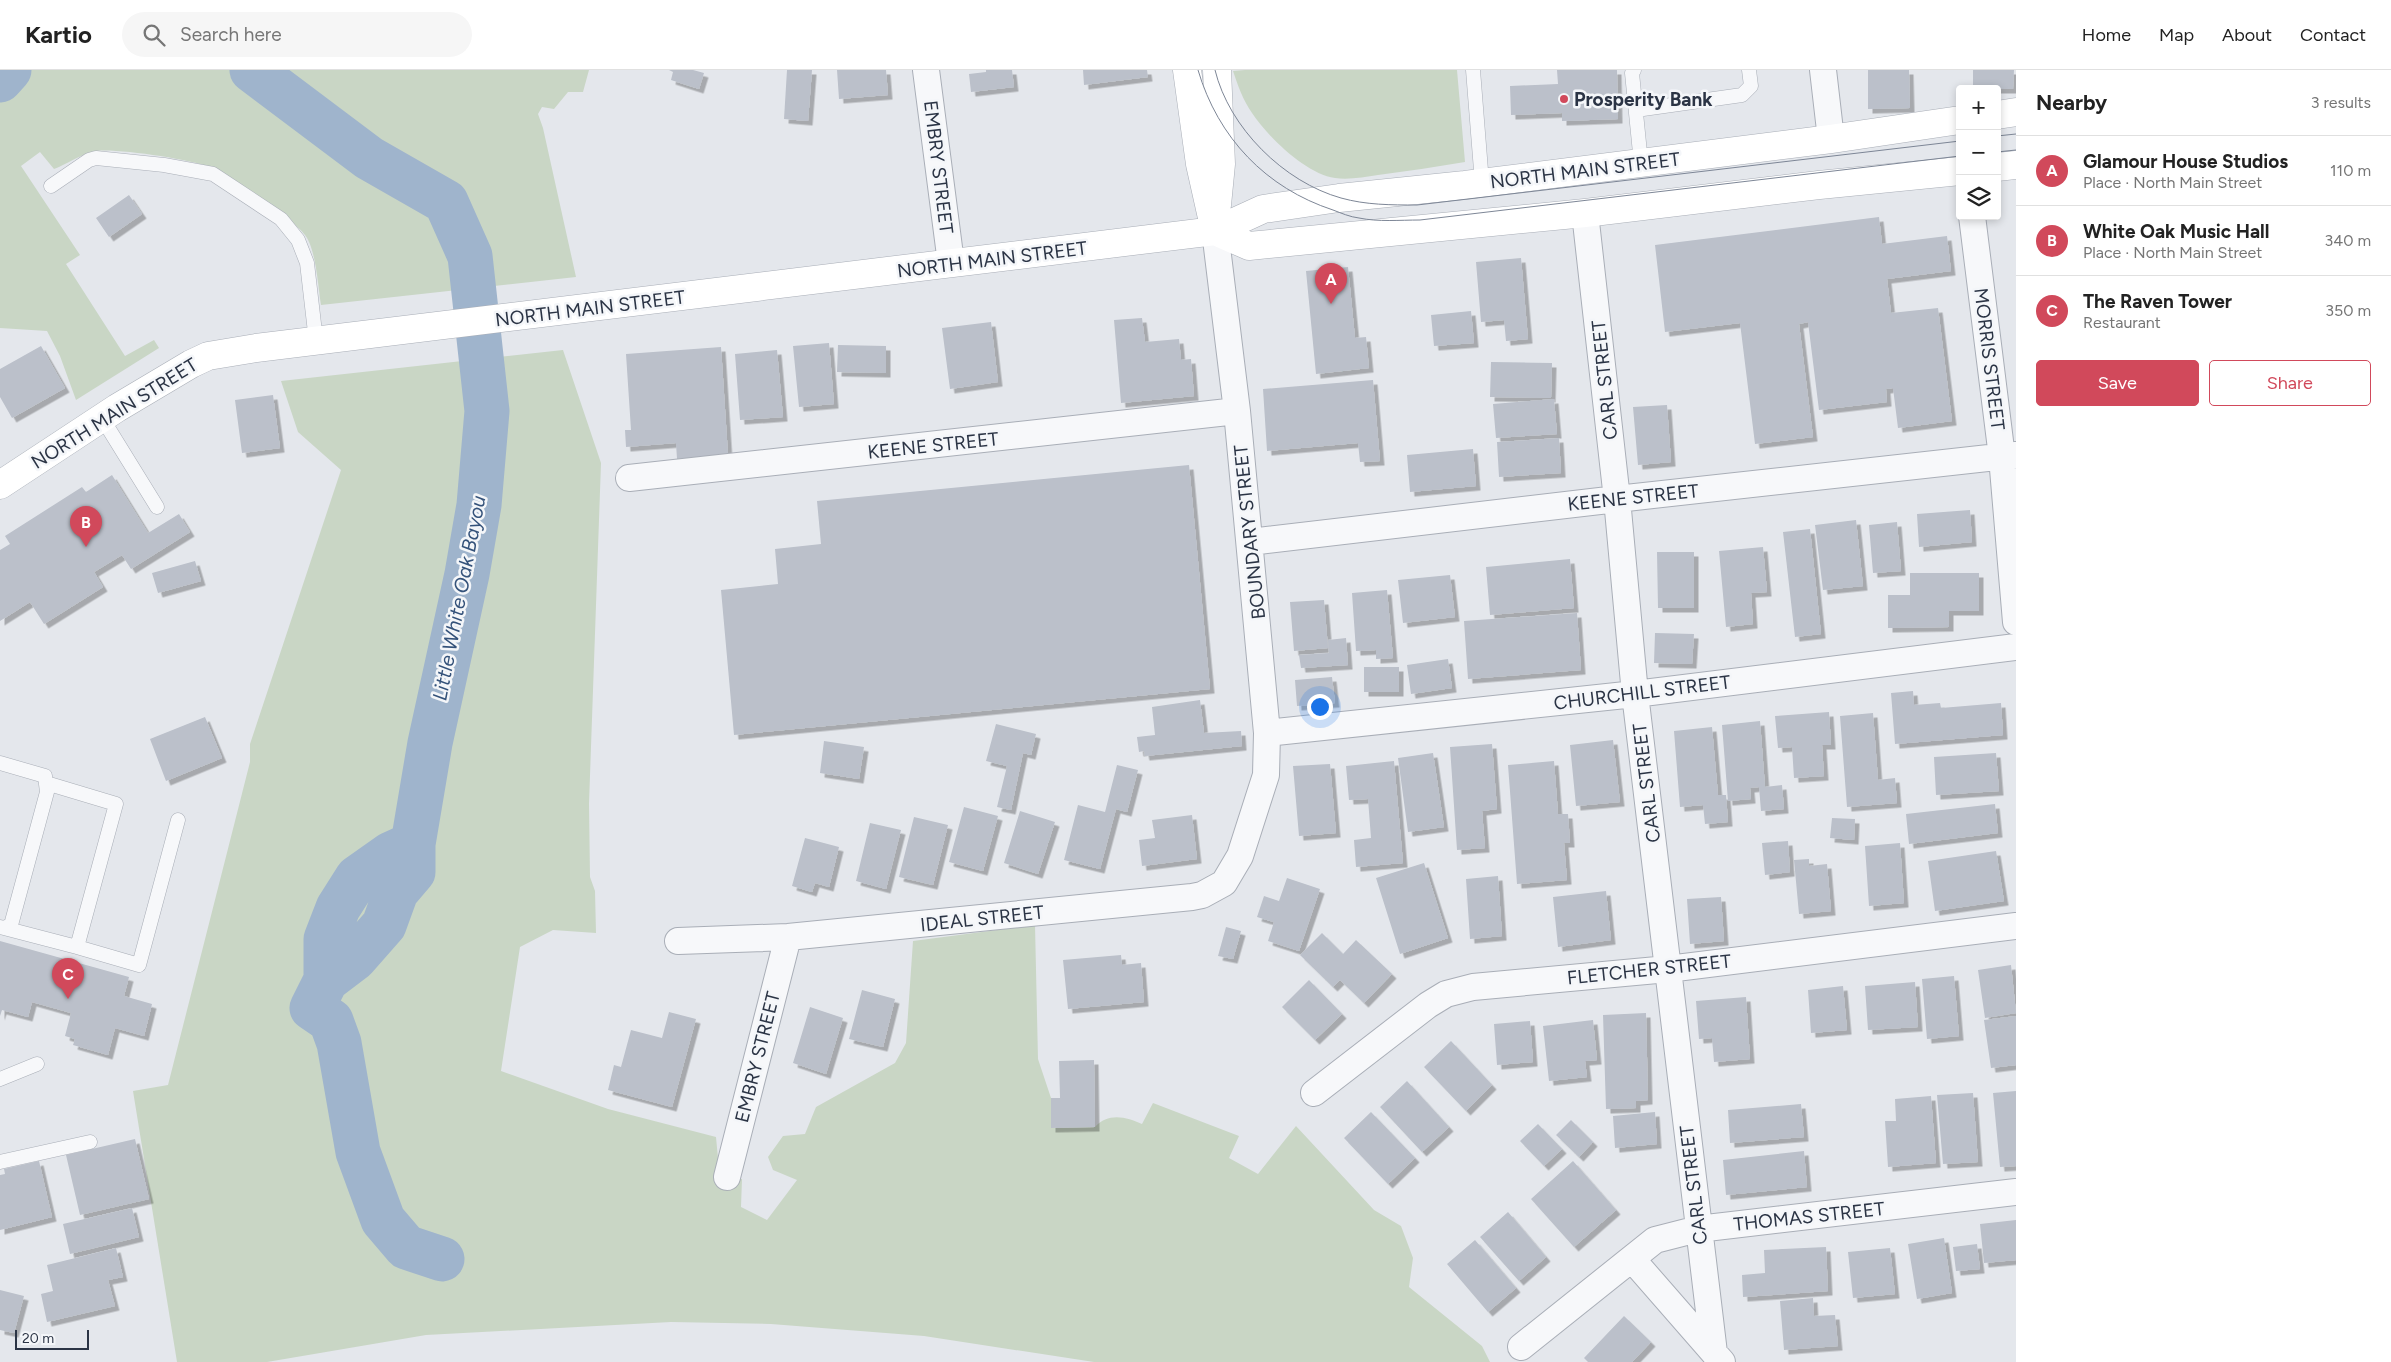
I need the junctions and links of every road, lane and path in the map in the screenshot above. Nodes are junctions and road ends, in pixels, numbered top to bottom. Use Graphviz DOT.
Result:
graph roads {
  1 [pos="926,70"];
  2 [pos="1187,70"];
  3 [pos="1217,70"];
  4 [pos="1473,70"];
  5 [pos="1634,70"];
  6 [pos="1749,70"];
  7 [pos="1823,70"];
  8 [pos="1636,110"];
  9 [pos="2016,112"];
  10 [pos="2001,114"];
  11 [pos="1956,121"];
  12 [pos="1831,139"];
  13 [pos="1641,163"];
  14 [pos="2016,165"];
  15 [pos="2001,167"];
  16 [pos="1956,170"];
  17 [pos="1482,183"];
  18 [pos="51,186"];
  19 [pos="1585,213"];
  20 [pos="1973,220"];
  21 [pos="1215,231"];
  22 [pos="951,263"];
  23 [pos="316,341"];
  24 [pos="1237,411"];
  25 [pos="102,418"];
  26 [pos="2009,456"];
  27 [pos="629,478"];
  28 [pos="0,485"];
  29 [pos="1617,499"];
  30 [pos="157,507"];
  31 [pos="1250,542"];
  32 [pos="2016,622"];
  33 [pos="2016,647"];
  34 [pos="1635,694"];
  35 [pos="1267,732"];
  36 [pos="0,763"];
  37 [pos="46,783"];
  38 [pos="178,820"];
  39 [pos="1249,830"];
  40 [pos="2016,926"];
  41 [pos="2,928"];
  42 [pos="788,937"];
  43 [pos="678,941"];
  44 [pos="77,948"];
  45 [pos="1668,969"];
  46 [pos="36,1064"];
  47 [pos="0,1079"];
  48 [pos="1314,1093"];
  49 [pos="90,1142"];
  50 [pos="0,1162"];
  51 [pos="726,1177"];
  52 [pos="2016,1192"];
  53 [pos="1698,1228"];
  54 [pos="1632,1259"];
  55 [pos="1521,1347"];
  56 [pos="1718,1357"];
  1 -- 22 [label="street, EMBRY STREET"];
  2 -- 21 [label="main road, BOUNDARY STREET"];
  3 -- 21 [label="main road, BOUNDARY STREET"];
  4 -- 17 [label="lane"];
  5 -- 8 [label="lane"];
  6 -- 8 [label="lane"];
  7 -- 12 [label="street"];
  8 -- 13 [label="lane"];
  9 -- 10 [label="main road"];
  11 -- 12 [label="main road, NORTH MAIN STREET"];
  12 -- 13 [label="main road, NORTH MAIN STREET"];
  13 -- 17 [label="main road, NORTH MAIN STREET"];
  14 -- 15 [label="main road"];
  16 -- 19 [label="main road"];
  17 -- 21 [label="main road, NORTH MAIN STREET"];
  18 -- 23 [label="lane"];
  19 -- 21 [label="main road"];
  19 -- 29 [label="street, CARL STREET"];
  20 -- 26 [label="street, MORRIS STREET"];
  21 -- 22 [label="main road, NORTH MAIN STREET"];
  21 -- 24 [label="street, BOUNDARY STREET"];
  22 -- 23 [label="main road, NORTH MAIN STREET"];
  23 -- 25 [label="main road, NORTH MAIN STREET"];
  24 -- 27 [label="street, KEENE STREET"];
  24 -- 31 [label="street, BOUNDARY STREET"];
  25 -- 28 [label="main road, NORTH MAIN STREET"];
  25 -- 30 [label="lane"];
  26 -- 29 [label="street, KEENE STREET"];
  26 -- 32 [label="street, MORRIS STREET"];
  29 -- 31 [label="street, KEENE STREET"];
  29 -- 34 [label="street, CARL STREET"];
  31 -- 35 [label="street, BOUNDARY STREET"];
  33 -- 34 [label="street, CHURCHILL STREET"];
  34 -- 35 [label="street, CHURCHILL STREET"];
  34 -- 45 [label="street, CARL STREET"];
  35 -- 39 [label="street, BOUNDARY STREET"];
  36 -- 37 [label="lane"];
  37 -- 41 [label="lane"];
  37 -- 44 [label="lane"];
  38 -- 44 [label="lane"];
  39 -- 42 [label="street, IDEAL STREET"];
  40 -- 45 [label="street, FLETCHER STREET"];
  41 -- 44 [label="lane"];
  42 -- 43 [label="street, IDEAL STREET"];
  42 -- 51 [label="street, EMBRY STREET"];
  45 -- 48 [label="street, FLETCHER STREET"];
  45 -- 53 [label="street, CARL STREET"];
  46 -- 47 [label="lane"];
  49 -- 50 [label="lane"];
  52 -- 53 [label="street, THOMAS STREET"];
  53 -- 54 [label="street, THOMAS STREET"];
  53 -- 56 [label="street, CARL STREET"];
  54 -- 55 [label="street, THOMAS STREET"];
  54 -- 56 [label="street, CARL STREET"];
}
